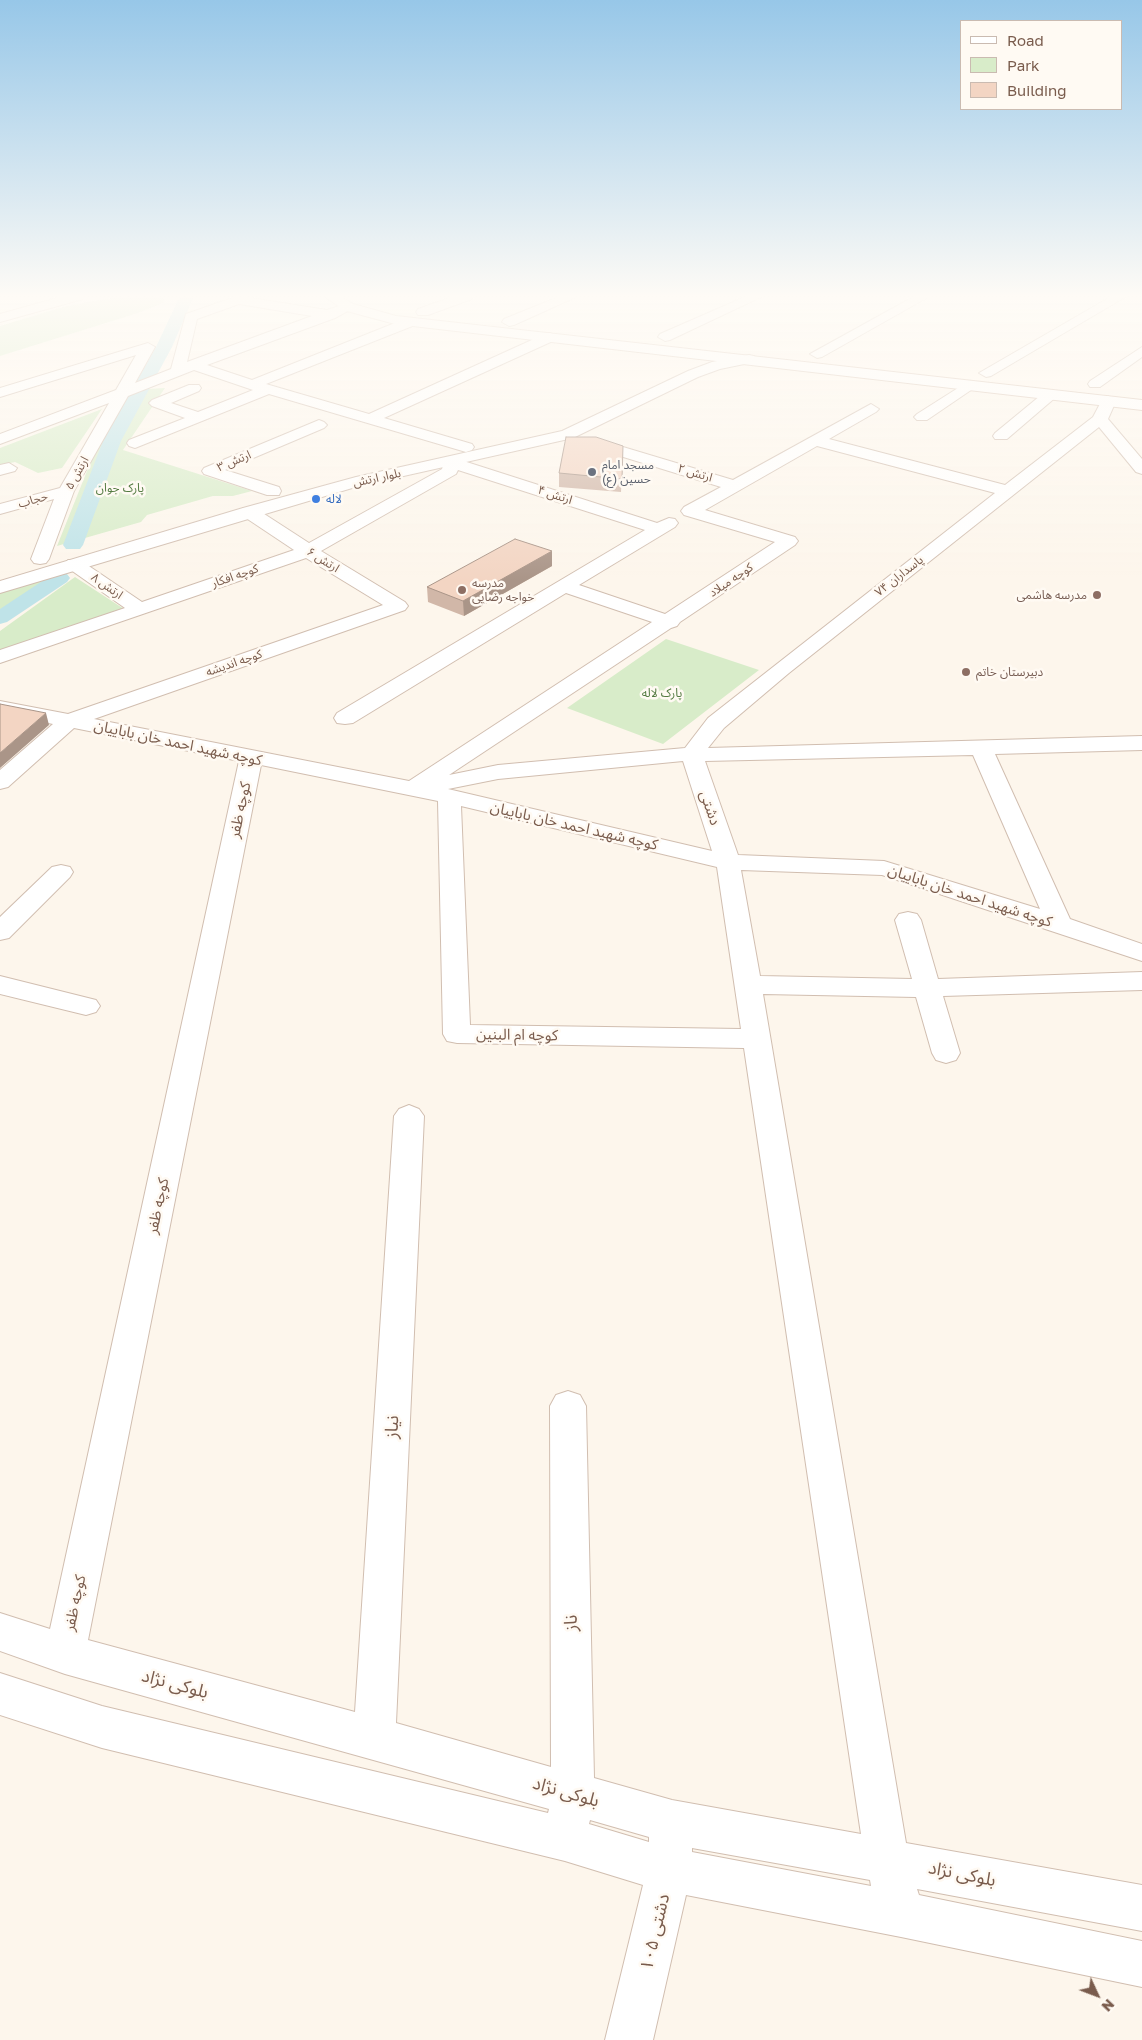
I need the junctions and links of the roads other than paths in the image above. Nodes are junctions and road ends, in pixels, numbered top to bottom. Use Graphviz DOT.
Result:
graph roads {
  1 [pos="122,391"];
  2 [pos="127,391"];
  3 [pos="186,391"];
  4 [pos="263,391"];
  5 [pos="276,391"];
  6 [pos="432,391"];
  7 [pos="630,391"];
  8 [pos="657,391"];
  9 [pos="960,391"];
  10 [pos="1025,391"];
  11 [pos="1106,391"];
  12 [pos="1051,394"];
  13 [pos="1111,394"];
  14 [pos="1142,405"];
  15 [pos="871,409"];
  16 [pos="198,417"];
  17 [pos="922,417"];
  18 [pos="370,419"];
  19 [pos="1100,419"];
  20 [pos="320,425"];
  21 [pos="567,435"];
  22 [pos="1001,436"];
  23 [pos="0,439"];
  24 [pos="816,441"];
  25 [pos="134,443"];
  26 [pos="466,447"];
  27 [pos="445,458"];
  28 [pos="1142,469"];
  29 [pos="736,486"];
  30 [pos="66,491"];
  31 [pos="272,491"];
  32 [pos="1008,491"];
  33 [pos="0,509"];
  34 [pos="690,511"];
  35 [pos="249,512"];
  36 [pos="660,529"];
  37 [pos="308,551"];
  38 [pos="40,559"];
  39 [pos="74,564"];
  40 [pos="0,571"];
  41 [pos="564,586"];
  42 [pos="0,587"];
  43 [pos="398,606"];
  44 [pos="140,609"];
  45 [pos="670,622"];
  46 [pos="0,657"];
  47 [pos="0,707"];
  48 [pos="345,718"];
  49 [pos="69,721"];
  50 [pos="1142,743"];
  51 [pos="981,748"];
  52 [pos="692,754"];
  53 [pos="251,758"];
  54 [pos="0,782"];
  55 [pos="412,790"];
  56 [pos="449,796"];
  57 [pos="728,862"];
  58 [pos="61,872"];
  59 [pos="908,920"];
  60 [pos="1060,925"];
  61 [pos="0,932"];
  62 [pos="1142,954"];
  63 [pos="1142,981"];
  64 [pos="0,985"];
  65 [pos="747,985"];
  66 [pos="929,988"];
  67 [pos="86,1006"];
  68 [pos="755,1039"];
  69 [pos="946,1053"];
  70 [pos="409,1116"];
  71 [pos="568,1406"];
  72 [pos="0,1632"];
  73 [pos="65,1654"];
  74 [pos="0,1694"];
  75 [pos="374,1738"];
  76 [pos="573,1794"];
  77 [pos="672,1822"];
  78 [pos="565,1839"];
  79 [pos="887,1860"];
  80 [pos="669,1870"];
  81 [pos="1142,1908"];
  82 [pos="901,1914"];
  83 [pos="1142,1964"];
  84 [pos="629,2040"];
  1 -- 23 [label="street"];
  2 -- 30 [label="street, ارتش ۵"];
  3 -- 16 [label="street"];
  4 -- 16 [label="street"];
  5 -- 18 [label="street"];
  6 -- 18 [label="street"];
  7 -- 26 [label="street, بلوار ارتش"];
  8 -- 21 [label="street, بلوار ارتش"];
  9 -- 17 [label="street"];
  10 -- 12 [label="street"];
  11 -- 13 [label="street"];
  12 -- 13 [label="street"];
  12 -- 22 [label="street"];
  13 -- 14 [label="street"];
  13 -- 19 [label="street, پاسداران ۷۴"];
  15 -- 24 [label="street"];
  16 -- 25 [label="street"];
  18 -- 26 [label="street"];
  19 -- 28 [label="street"];
  19 -- 32 [label="street, پاسداران ۷۴"];
  20 -- 31 [label="street, ارتش ۳"];
  21 -- 27 [label="street, بلوار ارتش"];
  21 -- 29 [label="street, ارتش ۲"];
  24 -- 29 [label="street"];
  24 -- 32 [label="street"];
  26 -- 27 [label="street, بلوار ارتش"];
  27 -- 31 [label="street, بلوار ارتش"];
  27 -- 35 [label="street, بلوار ارتش"];
  27 -- 36 [label="street, ارتش ۴"];
  27 -- 37 [label="street, کوچه افکار"];
  29 -- 34 [label="street"];
  30 -- 33 [label="street, حجاب"];
  30 -- 38 [label="street, ارتش ۵"];
  31 -- 38 [label="street, بلوار ارتش"];
  32 -- 52 [label="street, پاسداران ۷۴"];
  34 -- 36 [label="street"];
  34 -- 45 [label="street, کوچه میلاد"];
  35 -- 37 [label="street, ارتش ۶"];
  35 -- 39 [label="street, بلوار ارتش"];
  36 -- 41 [label="street"];
  37 -- 43 [label="street, ارتش ۶"];
  37 -- 44 [label="street, کوچه افکار"];
  38 -- 40 [label="street, بلوار ارتش"];
  39 -- 42 [label="street, بلوار ارتش"];
  39 -- 44 [label="street, ارتش ۸"];
  41 -- 45 [label="street"];
  41 -- 48 [label="street"];
  43 -- 49 [label="street, کوچه اندیشه"];
  44 -- 46 [label="street, کوچه افکار"];
  45 -- 55 [label="street, کوچه میلاد"];
  47 -- 49 [label="street, کوچه شهید احمد خان باباییان"];
  49 -- 53 [label="street, کوچه شهید احمد خان باباییان"];
  49 -- 54 [label="street"];
  50 -- 51 [label="street"];
  51 -- 52 [label="street"];
  51 -- 60 [label="street"];
  52 -- 55 [label="street"];
  52 -- 57 [label="street, دشتی"];
  53 -- 55 [label="street, کوچه شهید احمد خان باباییان"];
  53 -- 73 [label="street, کوچه ظفر"];
  55 -- 56 [label="street, کوچه شهید احمد خان باباییان"];
  56 -- 57 [label="street, کوچه شهید احمد خان باباییان"];
  56 -- 68 [label="street, کوچه ام البنین"];
  57 -- 60 [label="street, کوچه شهید احمد خان باباییان"];
  57 -- 65 [label="street, دشتی"];
  58 -- 61 [label="street"];
  59 -- 66 [label="street"];
  60 -- 62 [label="street, کوچه شهید احمد خان باباییان"];
  63 -- 66 [label="street"];
  64 -- 67 [label="street"];
  65 -- 66 [label="street"];
  65 -- 68 [label="street, دشتی"];
  66 -- 69 [label="street"];
  68 -- 79 [label="street, دشتی"];
  70 -- 75 [label="street, نیاز"];
  71 -- 76 [label="street, ناز"];
  72 -- 73 [label="street, بلوکی نژاد"];
  73 -- 75 [label="street, بلوکی نژاد"];
  74 -- 78 [label="street"];
  75 -- 76 [label="street, بلوکی نژاد"];
  76 -- 77 [label="street, بلوکی نژاد"];
  76 -- 78 [label="street, ناز"];
  77 -- 79 [label="street, بلوکی نژاد"];
  77 -- 80 [label="street, دشتی ۱۰۵"];
  78 -- 80 [label="street"];
  79 -- 81 [label="street, بلوکی نژاد"];
  79 -- 82 [label="street, دشتی"];
  80 -- 82 [label="street"];
  80 -- 84 [label="street, دشتی ۱۰۵"];
  82 -- 83 [label="street"];
}
